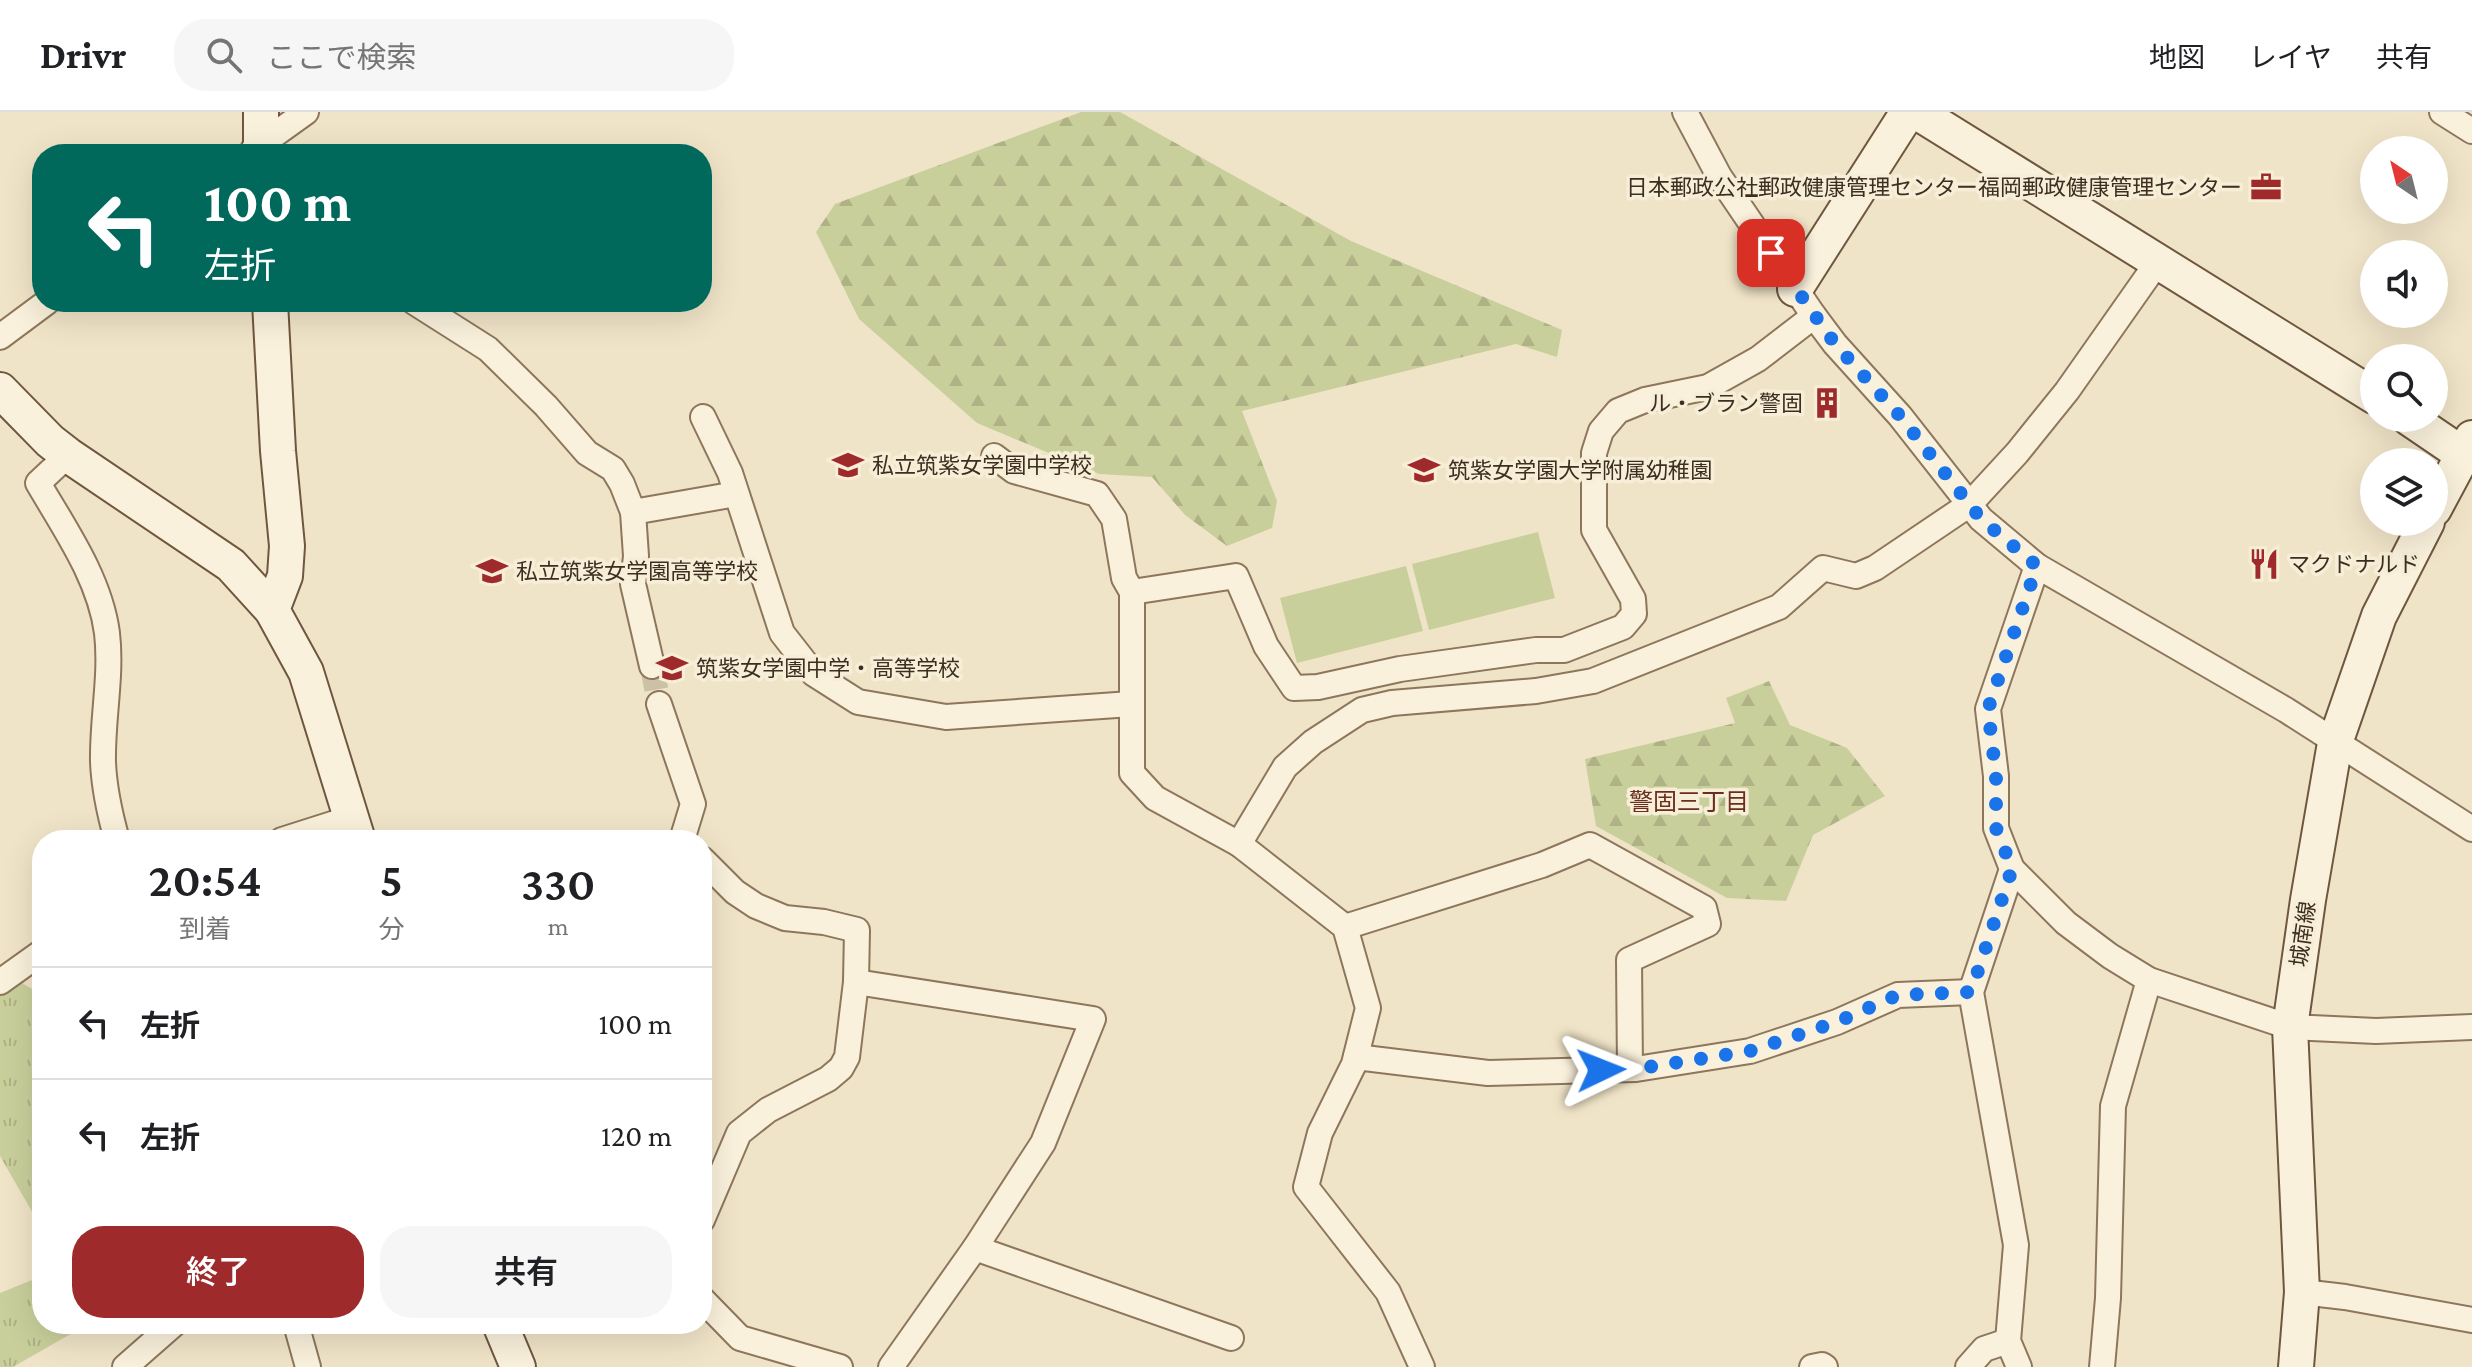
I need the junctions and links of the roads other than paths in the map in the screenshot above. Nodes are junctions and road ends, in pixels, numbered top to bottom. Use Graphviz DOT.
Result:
graph roads {
  1 [pos="306,112"];
  2 [pos="1685,112"];
  3 [pos="1908,112"];
  4 [pos="1917,112"];
  5 [pos="2442,112"];
  6 [pos="2472,131"];
  7 [pos="258,141"];
  8 [pos="2157,263"];
  9 [pos="1795,289"];
  10 [pos="34,312"];
  11 [pos="271,312"];
  12 [pos="430,312"];
  13 [pos="1814,316"];
  14 [pos="0,337"];
  15 [pos="2360,387"];
  16 [pos="0,390"];
  17 [pos="703,417"];
  18 [pos="2434,432"];
  19 [pos="2469,451"];
  20 [pos="68,455"];
  21 [pos="994,456"];
  22 [pos="2448,486"];
  23 [pos="736,494"];
  24 [pos="1970,504"];
  25 [pos="633,512"];
  26 [pos="2420,536"];
  27 [pos="2037,566"];
  28 [pos="1132,592"];
  29 [pos="272,610"];
  30 [pos="652,666"];
  31 [pos="659,704"];
  32 [pos="1131,704"];
  33 [pos="2335,743"];
  34 [pos="354,829"];
  35 [pos="2472,829"];
  36 [pos="114,830"];
  37 [pos="685,830"];
  38 [pos="1239,844"];
  39 [pos="712,869"];
  40 [pos="2012,869"];
  41 [pos="1345,927"];
  42 [pos="32,959"];
  43 [pos="2149,980"];
  44 [pos="0,982"];
  45 [pos="856,982"];
  46 [pos="1971,992"];
  47 [pos="2290,1027"];
  48 [pos="2472,1027"];
  49 [pos="1356,1057"];
  50 [pos="1630,1069"];
  51 [pos="712,1196"];
  52 [pos="975,1248"];
  53 [pos="2302,1292"];
  54 [pos="712,1309"];
  55 [pos="2472,1320"];
  56 [pos="163,1334"];
  57 [pos="299,1334"];
  58 [pos="509,1334"];
  59 [pos="1231,1338"];
  60 [pos="2008,1341"];
  61 [pos="125,1367"];
  62 [pos="308,1367"];
  63 [pos="518,1367"];
  64 [pos="840,1367"];
  65 [pos="891,1367"];
  66 [pos="1422,1367"];
  67 [pos="1812,1367"];
  68 [pos="1825,1367"];
  69 [pos="1968,1367"];
  70 [pos="2019,1367"];
  71 [pos="2102,1367"];
  72 [pos="2296,1367"];
  1 -- 7 [label="street"];
  2 -- 9 [label="street"];
  3 -- 9 [label="street"];
  4 -- 8 [label="street"];
  5 -- 6 [label="street"];
  8 -- 15 [label="street"];
  8 -- 24 [label="street"];
  9 -- 13 [label="street"];
  10 -- 14 [label="street"];
  11 -- 29 [label="street"];
  12 -- 25 [label="street"];
  13 -- 24 [label="street"];
  13 -- 28 [label="street"];
  16 -- 20 [label="street"];
  17 -- 23 [label="street"];
  18 -- 19 [label="street"];
  19 -- 22 [label="street"];
  20 -- 29 [label="street"];
  20 -- 36 [label="street"];
  21 -- 28 [label="street"];
  23 -- 25 [label="street"];
  23 -- 32 [label="street"];
  24 -- 27 [label="street"];
  24 -- 38 [label="street"];
  25 -- 30 [label="street"];
  26 -- 33 [label="street, 城南線"];
  27 -- 33 [label="street"];
  27 -- 40 [label="street"];
  28 -- 32 [label="street"];
  29 -- 34 [label="street"];
  31 -- 37 [label="street"];
  32 -- 38 [label="street"];
  33 -- 35 [label="street"];
  33 -- 47 [label="street, 城南線"];
  38 -- 41 [label="street"];
  39 -- 45 [label="street"];
  40 -- 43 [label="street"];
  40 -- 46 [label="street"];
  41 -- 49 [label="street"];
  41 -- 50 [label="street"];
  42 -- 44 [label="street"];
  43 -- 47 [label="street"];
  43 -- 71 [label="street"];
  45 -- 51 [label="street"];
  45 -- 52 [label="street"];
  46 -- 50 [label="street"];
  46 -- 60 [label="street"];
  47 -- 48 [label="street"];
  47 -- 53 [label="street, 城南線"];
  49 -- 50 [label="street"];
  49 -- 66 [label="street"];
  52 -- 59 [label="street"];
  52 -- 65 [label="street"];
  53 -- 55 [label="street"];
  53 -- 72 [label="street, 城南線"];
  54 -- 64 [label="street"];
  56 -- 61 [label="street"];
  57 -- 62 [label="street"];
  58 -- 63 [label="street"];
  60 -- 69 [label="street"];
  60 -- 70 [label="street"];
  67 -- 68 [label="street"];
}
